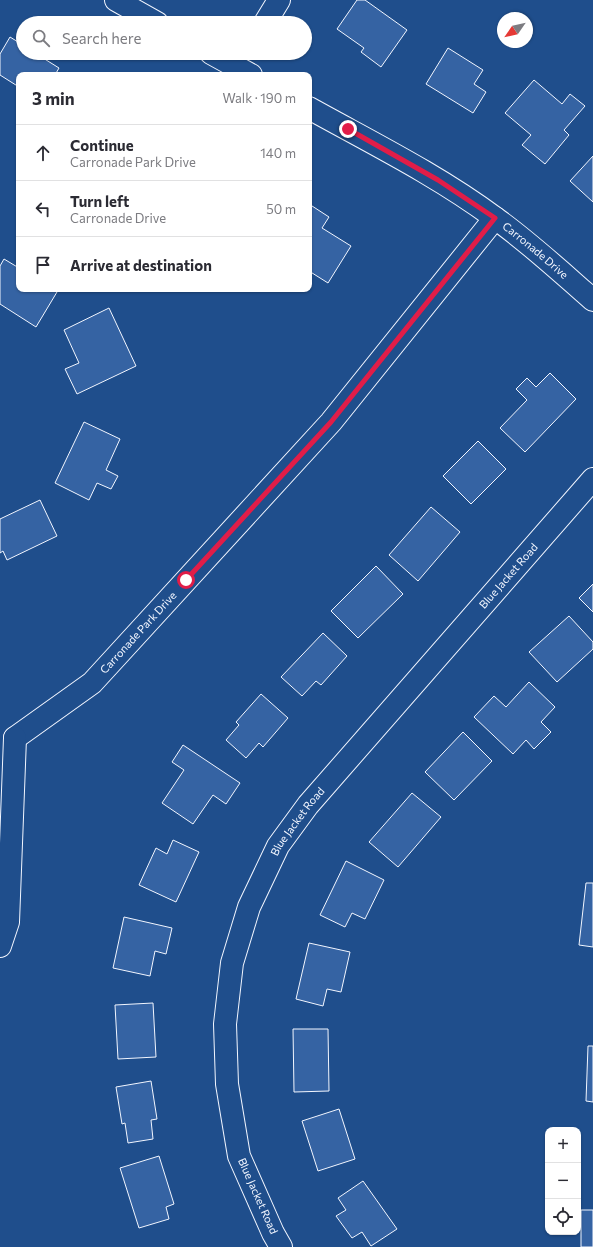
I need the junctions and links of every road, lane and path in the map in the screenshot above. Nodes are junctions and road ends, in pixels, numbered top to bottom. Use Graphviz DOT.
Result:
graph roads {
  1 [pos="116,0"];
  2 [pos="279,0"];
  3 [pos="145,16"];
  4 [pos="269,16"];
  5 [pos="231,60"];
  6 [pos="245,65"];
  7 [pos="312,110"];
  8 [pos="495,218"];
  9 [pos="593,300"];
  10 [pos="593,479"];
  11 [pos="8,734"];
  12 [pos="0,946"];
  13 [pos="281,1247"];
  1 -- 3 [label="street"];
  2 -- 4 [label="street"];
  5 -- 6 [label="street"];
  7 -- 8 [label="street, Carronade Drive"];
  8 -- 9 [label="street, Carronade Drive"];
  8 -- 11 [label="street, Carronade Park Drive"];
  10 -- 13 [label="street, Blue Jacket Road"];
  11 -- 12 [label="street"];
}
